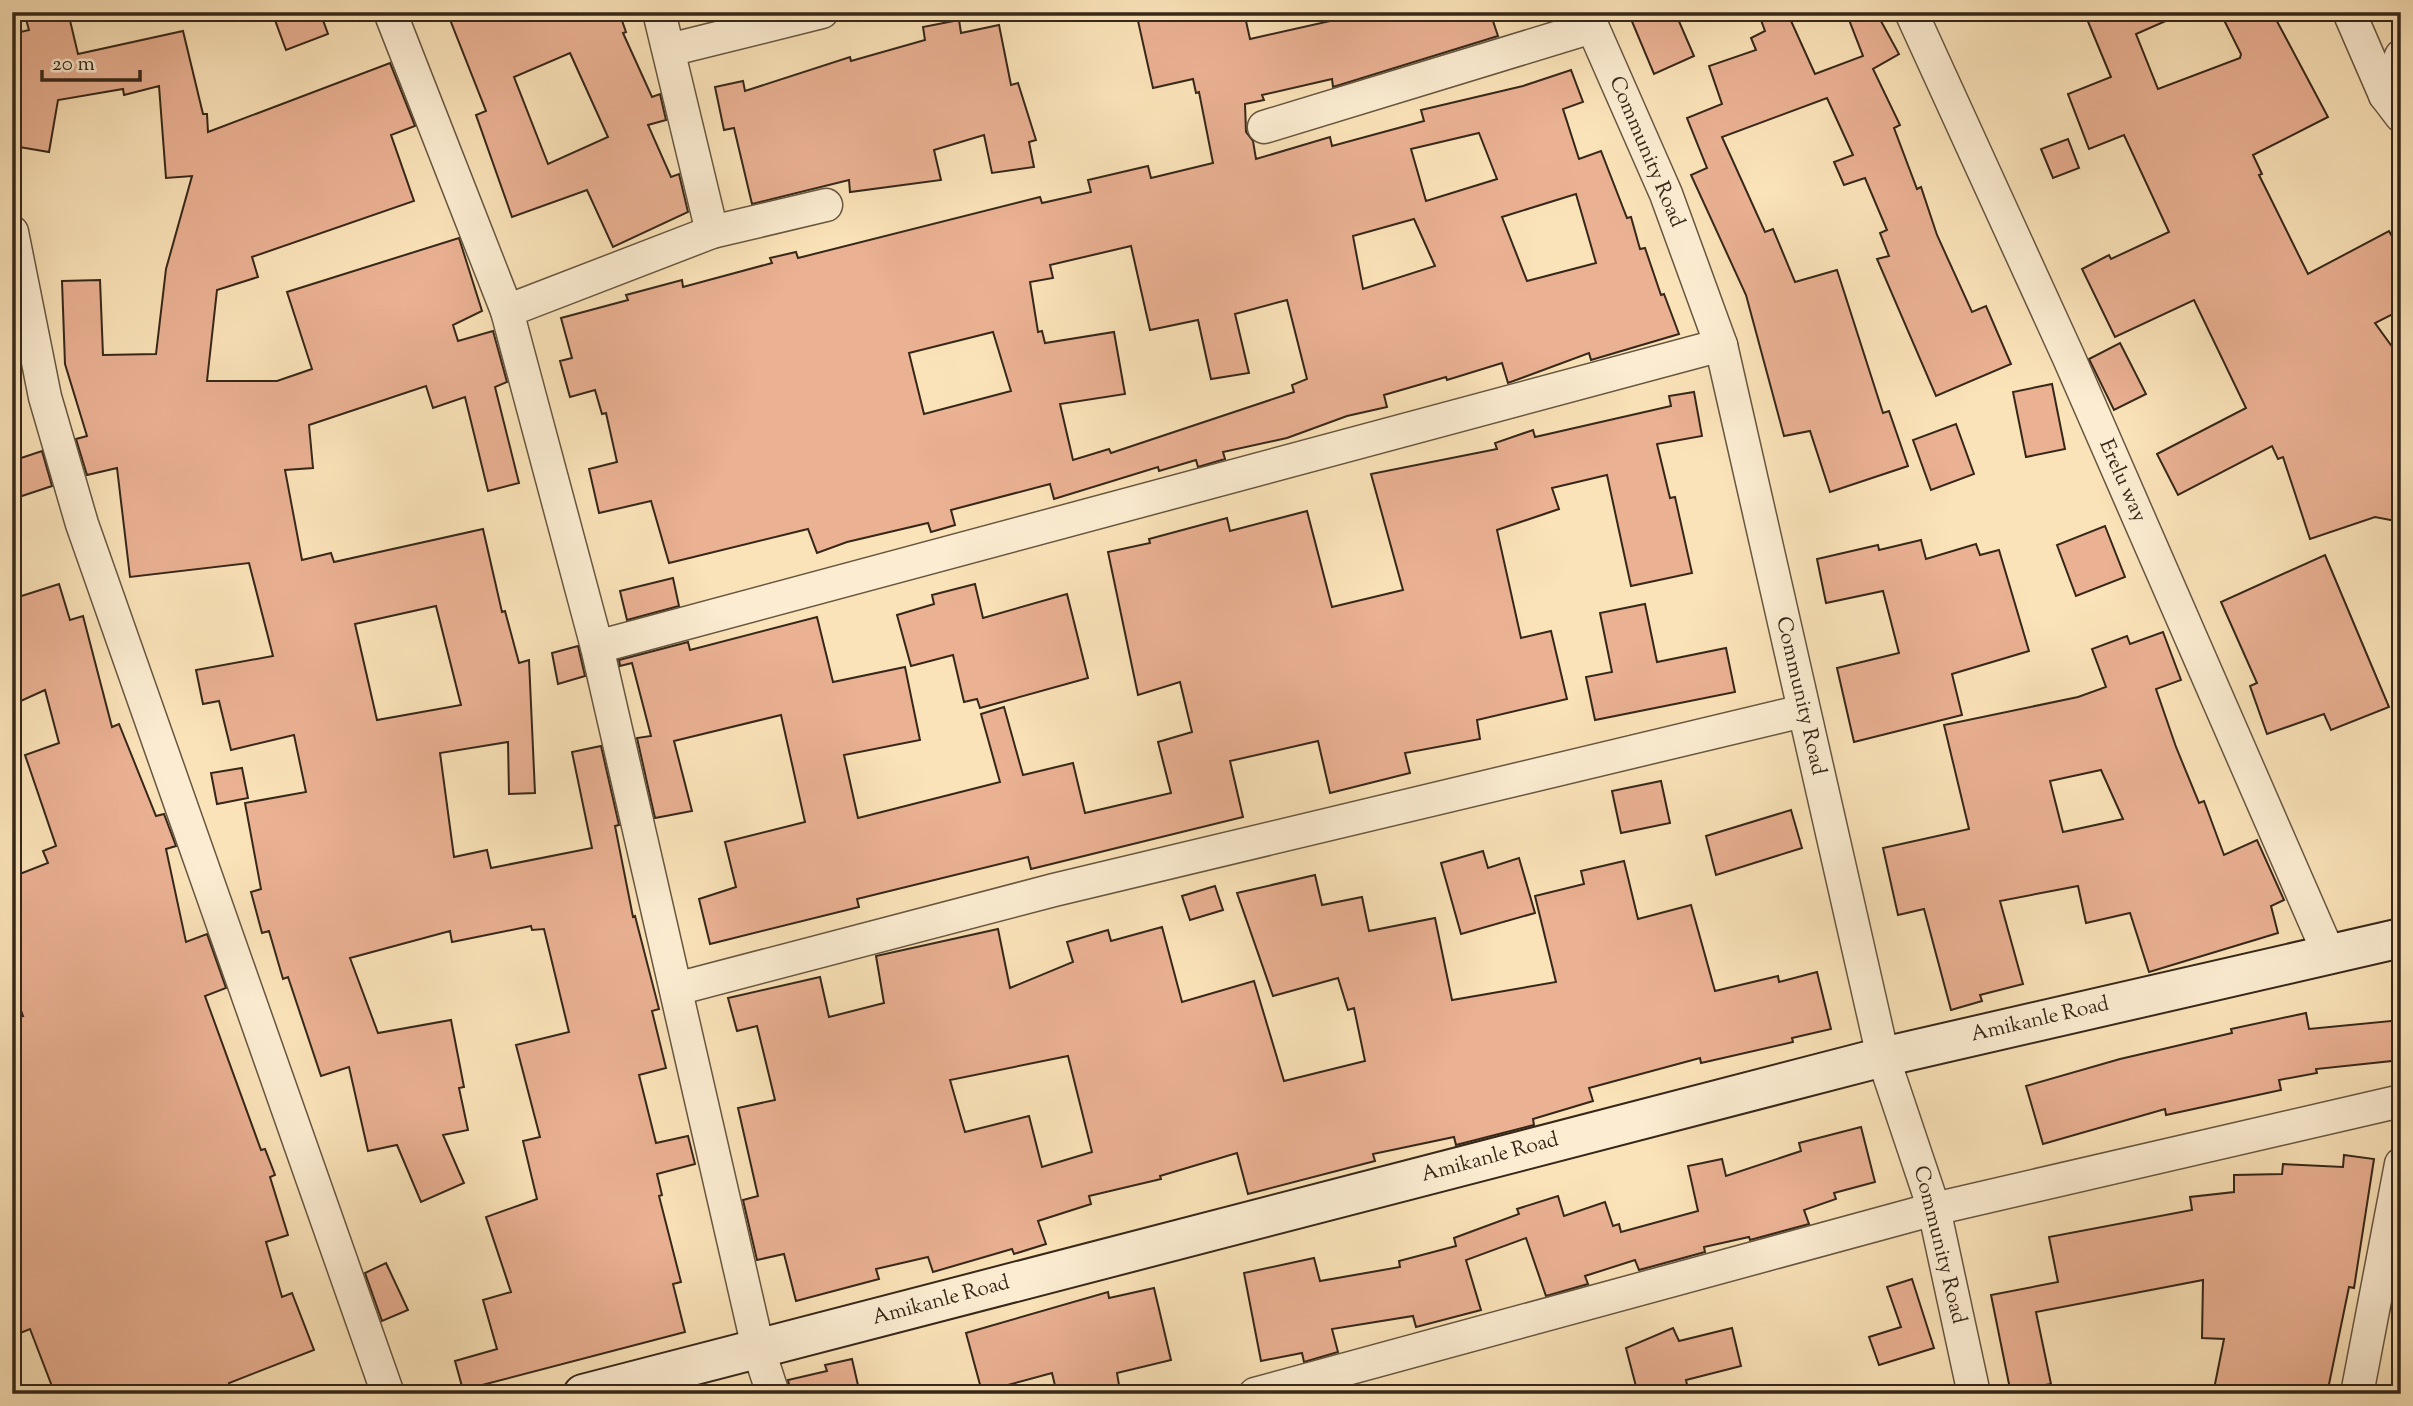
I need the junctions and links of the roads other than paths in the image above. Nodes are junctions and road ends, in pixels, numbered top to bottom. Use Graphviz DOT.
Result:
graph roads {
  1 [pos="390,12"];
  2 [pos="659,12"];
  3 [pos="822,12"];
  4 [pos="1911,12"];
  5 [pos="2349,12"];
  6 [pos="1589,19"];
  7 [pos="669,50"];
  8 [pos="2401,56"];
  9 [pos="2393,105"];
  10 [pos="1264,127"];
  11 [pos="826,205"];
  12 [pos="12,232"];
  13 [pos="712,232"];
  14 [pos="508,311"];
  15 [pos="1721,345"];
  16 [pos="597,646"];
  17 [pos="1803,711"];
  18 [pos="2401,938"];
  19 [pos="2328,952"];
  20 [pos="676,989"];
  21 [pos="1883,1057"];
  22 [pos="2401,1101"];
  23 [pos="2401,1164"];
  24 [pos="1934,1209"];
  25 [pos="758,1348"];
  26 [pos="388,1394"];
  27 [pos="583,1394"];
  28 [pos="773,1394"];
  29 [pos="1255,1394"];
  30 [pos="1974,1394"];
  31 [pos="2357,1394"];
  1 -- 14 [label="street"];
  2 -- 7 [label="street"];
  3 -- 7 [label="street"];
  4 -- 19 [label="street, Erelu way"];
  5 -- 9 [label="street"];
  6 -- 10 [label="street"];
  6 -- 15 [label="street, Community Road"];
  7 -- 13 [label="street"];
  8 -- 9 [label="street"];
  11 -- 13 [label="street"];
  12 -- 26 [label="street"];
  13 -- 14 [label="street"];
  14 -- 16 [label="street"];
  15 -- 16 [label="street"];
  15 -- 17 [label="street, Community Road"];
  16 -- 20 [label="street"];
  17 -- 20 [label="street"];
  17 -- 21 [label="street, Community Road"];
  18 -- 19 [label="street, Amikanle Road"];
  19 -- 21 [label="street, Amikanle Road"];
  20 -- 25 [label="street"];
  21 -- 24 [label="street, Community Road"];
  21 -- 25 [label="street, Amikanle Road"];
  22 -- 24 [label="street"];
  23 -- 31 [label="street"];
  24 -- 29 [label="street"];
  24 -- 30 [label="street, Community Road"];
  25 -- 27 [label="street, Amikanle Road"];
  25 -- 28 [label="street"];
}
